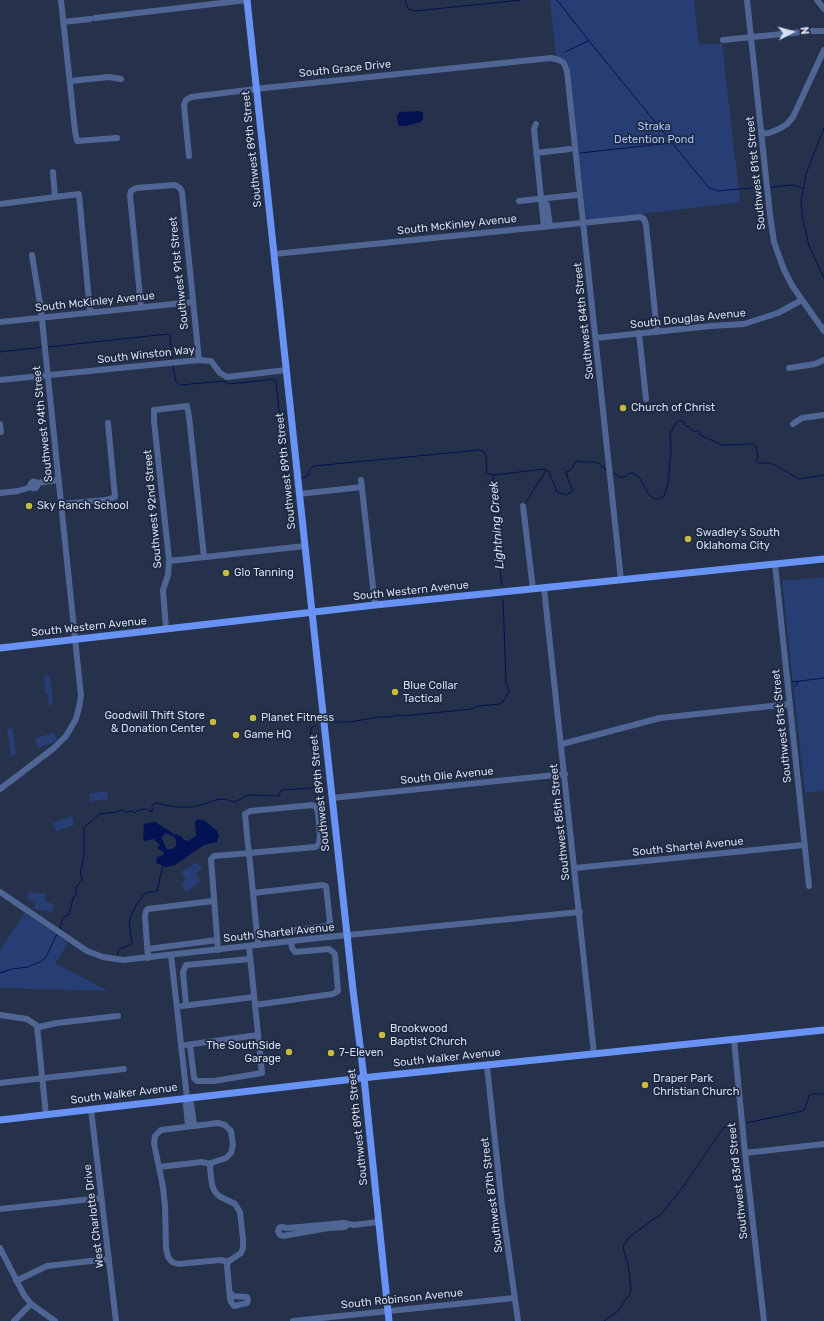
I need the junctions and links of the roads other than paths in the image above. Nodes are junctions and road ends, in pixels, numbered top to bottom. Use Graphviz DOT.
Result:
graph roads {
  1 [pos="61,0"];
  2 [pos="247,0"];
  3 [pos="747,0"];
  4 [pos="817,0"];
  5 [pos="824,9"];
  6 [pos="63,22"];
  7 [pos="824,32"];
  8 [pos="751,37"];
  9 [pos="723,40"];
  10 [pos="824,50"];
  11 [pos="562,61"];
  12 [pos="121,79"];
  13 [pos="70,81"];
  14 [pos="256,89"];
  15 [pos="536,124"];
  16 [pos="761,134"];
  17 [pos="117,138"];
  18 [pos="570,149"];
  19 [pos="536,152"];
  20 [pos="189,156"];
  21 [pos="53,172"];
  22 [pos="576,194"];
  23 [pos="55,197"];
  24 [pos="541,198"];
  25 [pos="519,201"];
  26 [pos="0,204"];
  27 [pos="584,222"];
  28 [pos="547,226"];
  29 [pos="274,254"];
  30 [pos="32,255"];
  31 [pos="802,300"];
  32 [pos="193,302"];
  33 [pos="142,307"];
  34 [pos="90,312"];
  35 [pos="42,318"];
  36 [pos="0,322"];
  37 [pos="824,331"];
  38 [pos="657,332"];
  39 [pos="639,334"];
  40 [pos="596,338"];
  41 [pos="199,360"];
  42 [pos="824,360"];
  43 [pos="789,368"];
  44 [pos="286,370"];
  45 [pos="47,376"];
  46 [pos="0,380"];
  47 [pos="646,399"];
  48 [pos="824,416"];
  49 [pos="108,423"];
  50 [pos="0,424"];
  51 [pos="793,424"];
  52 [pos="1,432"];
  53 [pos="58,480"];
  54 [pos="361,480"];
  55 [pos="362,487"];
  56 [pos="0,493"];
  57 [pos="299,494"];
  58 [pos="61,504"];
  59 [pos="523,506"];
  60 [pos="305,546"];
  61 [pos="204,557"];
  62 [pos="824,559"];
  63 [pos="169,561"];
  64 [pos="775,564"];
  65 [pos="621,580"];
  66 [pos="544,588"];
  67 [pos="533,589"];
  68 [pos="375,605"];
  69 [pos="312,612"];
  70 [pos="166,629"];
  71 [pos="75,639"];
  72 [pos="0,648"];
  73 [pos="790,704"];
  74 [pos="562,744"];
  75 [pos="565,774"];
  76 [pos="0,789"];
  77 [pos="332,798"];
  78 [pos="804,845"];
  79 [pos="249,853"];
  80 [pos="575,868"];
  81 [pos="809,886"];
  82 [pos="0,892"];
  83 [pos="253,893"];
  84 [pos="213,901"];
  85 [pos="580,912"];
  86 [pos="257,935"];
  87 [pos="347,936"];
  88 [pos="217,940"];
  89 [pos="290,941"];
  90 [pos="258,945"];
  91 [pos="248,946"];
  92 [pos="148,949"];
  93 [pos="218,950"];
  94 [pos="171,955"];
  95 [pos="148,958"];
  96 [pos="250,958"];
  97 [pos="254,997"];
  98 [pos="186,1005"];
  99 [pos="255,1005"];
  100 [pos="177,1006"];
  101 [pos="0,1015"];
  102 [pos="118,1016"];
  103 [pos="37,1026"];
  104 [pos="824,1030"];
  105 [pos="258,1036"];
  106 [pos="734,1040"];
  107 [pos="181,1045"];
  108 [pos="190,1045"];
  109 [pos="594,1054"];
  110 [pos="487,1066"];
  111 [pos="124,1069"];
  112 [pos="42,1078"];
  113 [pos="364,1078"];
  114 [pos="0,1083"];
  115 [pos="187,1098"];
  116 [pos="91,1109"];
  117 [pos="46,1114"];
  118 [pos="0,1120"];
  119 [pos="191,1126"];
  120 [pos="824,1144"];
  121 [pos="745,1154"];
  122 [pos="210,1164"];
  123 [pos="159,1167"];
  124 [pos="101,1198"];
  125 [pos="0,1208"];
  126 [pos="378,1222"];
  127 [pos="328,1227"];
  128 [pos="0,1248"];
  129 [pos="109,1259"];
  130 [pos="228,1262"];
  131 [pos="16,1281"];
  132 [pos="230,1292"];
  133 [pos="514,1298"];
  134 [pos="31,1304"];
  135 [pos="388,1311"];
  136 [pos="14,1321"];
  137 [pos="55,1321"];
  138 [pos="116,1321"];
  139 [pos="293,1321"];
  140 [pos="389,1321"];
  141 [pos="518,1321"];
  142 [pos="764,1321"];
  1 -- 6 [label="street"];
  2 -- 6 [label="street"];
  2 -- 14 [label="main road, Southwest 89th Street"];
  3 -- 8 [label="street, Southwest 81st Street"];
  4 -- 5 [label="street"];
  6 -- 13 [label="street"];
  7 -- 8 [label="street"];
  8 -- 9 [label="street"];
  8 -- 16 [label="street, Southwest 81st Street"];
  10 -- 16 [label="street"];
  11 -- 14 [label="street, South Grace Drive"];
  11 -- 27 [label="street, Southwest 84th Street"];
  12 -- 13 [label="street"];
  13 -- 17 [label="street"];
  14 -- 20 [label="street, South Grace Drive"];
  14 -- 29 [label="main road, Southwest 89th Street"];
  15 -- 19 [label="street"];
  16 -- 31 [label="street, Southwest 81st Street"];
  18 -- 19 [label="street"];
  19 -- 24 [label="street"];
  21 -- 23 [label="street"];
  22 -- 24 [label="street"];
  23 -- 26 [label="street"];
  23 -- 34 [label="street"];
  24 -- 25 [label="street"];
  24 -- 28 [label="street"];
  27 -- 28 [label="street, South McKinley Avenue"];
  27 -- 38 [label="street, South McKinley Avenue"];
  27 -- 40 [label="street, Southwest 84th Street"];
  28 -- 29 [label="street, South McKinley Avenue"];
  29 -- 44 [label="main road, Southwest 89th Street"];
  30 -- 35 [label="street, Southwest 94th Street"];
  31 -- 37 [label="street, Southwest 81st Street"];
  31 -- 38 [label="street, South Douglas Avenue"];
  32 -- 33 [label="street, South McKinley Avenue"];
  32 -- 33 [label="street, Southwest 91st Street"];
  32 -- 41 [label="street, Southwest 91st Street"];
  33 -- 34 [label="street, South McKinley Avenue"];
  34 -- 35 [label="street, South McKinley Avenue"];
  35 -- 36 [label="street, South McKinley Avenue"];
  35 -- 45 [label="street, Southwest 94th Street"];
  38 -- 39 [label="street, South Douglas Avenue"];
  39 -- 40 [label="street, South Douglas Avenue"];
  39 -- 47 [label="street"];
  40 -- 65 [label="street, Southwest 84th Street"];
  41 -- 44 [label="street, South Winston Way"];
  41 -- 45 [label="street, South Winston Way"];
  42 -- 43 [label="street"];
  44 -- 57 [label="main road, Southwest 89th Street"];
  45 -- 46 [label="street, South Winston Way"];
  45 -- 53 [label="street, Southwest 94th Street"];
  48 -- 51 [label="street"];
  49 -- 58 [label="street"];
  50 -- 52 [label="street"];
  53 -- 56 [label="street"];
  53 -- 58 [label="street, Southwest 94th Street"];
  54 -- 55 [label="street"];
  55 -- 57 [label="street"];
  55 -- 68 [label="street"];
  57 -- 60 [label="main road, Southwest 89th Street"];
  58 -- 71 [label="street, Southwest 94th Street"];
  59 -- 67 [label="street"];
  60 -- 61 [label="street"];
  60 -- 69 [label="main road, Southwest 89th Street"];
  61 -- 63 [label="street"];
  61 -- 63 [label="street, Southwest 92nd Street"];
  62 -- 64 [label="main road, South Western Avenue"];
  63 -- 70 [label="street, Southwest 92nd Street"];
  64 -- 65 [label="main road, South Western Avenue"];
  64 -- 73 [label="street, Southwest 81st Street"];
  65 -- 66 [label="main road, South Western Avenue"];
  66 -- 67 [label="main road, South Western Avenue"];
  66 -- 74 [label="street, Southwest 85th Street"];
  67 -- 68 [label="main road, South Western Avenue"];
  68 -- 69 [label="main road, South Western Avenue"];
  69 -- 70 [label="main road, South Western Avenue"];
  69 -- 77 [label="main road, Southwest 89th Street"];
  70 -- 71 [label="main road, South Western Avenue"];
  71 -- 72 [label="main road, South Western Avenue"];
  71 -- 76 [label="street, Southwest 94th Street"];
  73 -- 74 [label="street"];
  73 -- 78 [label="street, Southwest 81st Street"];
  74 -- 75 [label="street, Southwest 85th Street"];
  75 -- 77 [label="street, South Olie Avenue"];
  75 -- 80 [label="street, Southwest 85th Street"];
  77 -- 87 [label="main road, Southwest 89th Street"];
  78 -- 80 [label="street, South Shartel Avenue"];
  78 -- 81 [label="street, Southwest 81st Street"];
  79 -- 79 [label="street"];
  79 -- 83 [label="street"];
  79 -- 84 [label="street"];
  80 -- 85 [label="street, Southwest 85th Street"];
  82 -- 95 [label="street, South Shartel Avenue"];
  83 -- 86 [label="street"];
  83 -- 86 [label="street"];
  84 -- 88 [label="street"];
  84 -- 92 [label="street"];
  85 -- 87 [label="street, South Shartel Avenue"];
  85 -- 109 [label="street, Southwest 85th Street"];
  86 -- 90 [label="street"];
  87 -- 89 [label="street, South Shartel Avenue"];
  87 -- 113 [label="main road, Southwest 89th Street"];
  88 -- 92 [label="street"];
  88 -- 93 [label="street"];
  89 -- 90 [label="street, South Shartel Avenue"];
  89 -- 99 [label="street"];
  90 -- 91 [label="street, South Shartel Avenue"];
  91 -- 93 [label="street, South Shartel Avenue"];
  91 -- 96 [label="street"];
  92 -- 95 [label="street"];
  93 -- 94 [label="street, South Shartel Avenue"];
  94 -- 95 [label="street, South Shartel Avenue"];
  94 -- 100 [label="street"];
  96 -- 97 [label="street"];
  96 -- 98 [label="street"];
  97 -- 98 [label="street"];
  97 -- 99 [label="street"];
  98 -- 100 [label="street"];
  99 -- 105 [label="street"];
  100 -- 107 [label="street"];
  101 -- 103 [label="street"];
  102 -- 103 [label="street"];
  103 -- 112 [label="street"];
  104 -- 106 [label="main road, South Walker Avenue"];
  105 -- 108 [label="street"];
  105 -- 108 [label="street"];
  106 -- 109 [label="main road, South Walker Avenue"];
  106 -- 121 [label="street, Southwest 83rd Street"];
  107 -- 108 [label="street"];
  107 -- 115 [label="street"];
  109 -- 110 [label="main road, South Walker Avenue"];
  110 -- 113 [label="main road, South Walker Avenue"];
  110 -- 133 [label="street, Southwest 87th Street"];
  111 -- 112 [label="street"];
  112 -- 114 [label="street"];
  112 -- 117 [label="street"];
  113 -- 115 [label="main road, South Walker Avenue"];
  113 -- 126 [label="main road, Southwest 89th Street"];
  115 -- 116 [label="main road, South Walker Avenue"];
  115 -- 119 [label="street"];
  116 -- 117 [label="main road, South Walker Avenue"];
  116 -- 124 [label="street, West Charlotte Drive"];
  117 -- 118 [label="main road, South Walker Avenue"];
  119 -- 122 [label="street"];
  119 -- 123 [label="street"];
  120 -- 121 [label="street"];
  121 -- 142 [label="street, Southwest 83rd Street"];
  122 -- 123 [label="street"];
  122 -- 130 [label="street"];
  123 -- 130 [label="street"];
  124 -- 125 [label="street"];
  124 -- 129 [label="street, West Charlotte Drive"];
  126 -- 127 [label="street"];
  126 -- 135 [label="main road, Southwest 89th Street"];
  127 -- 127 [label="street"];
  128 -- 131 [label="street"];
  129 -- 131 [label="street"];
  129 -- 138 [label="street, West Charlotte Drive"];
  130 -- 132 [label="street"];
  131 -- 134 [label="street"];
  133 -- 135 [label="street, South Robinson Avenue"];
  133 -- 141 [label="street, Southwest 87th Street"];
  134 -- 136 [label="street"];
  134 -- 137 [label="street"];
  135 -- 139 [label="street, South Robinson Avenue"];
  135 -- 140 [label="main road, Southwest 89th Street"];
}
